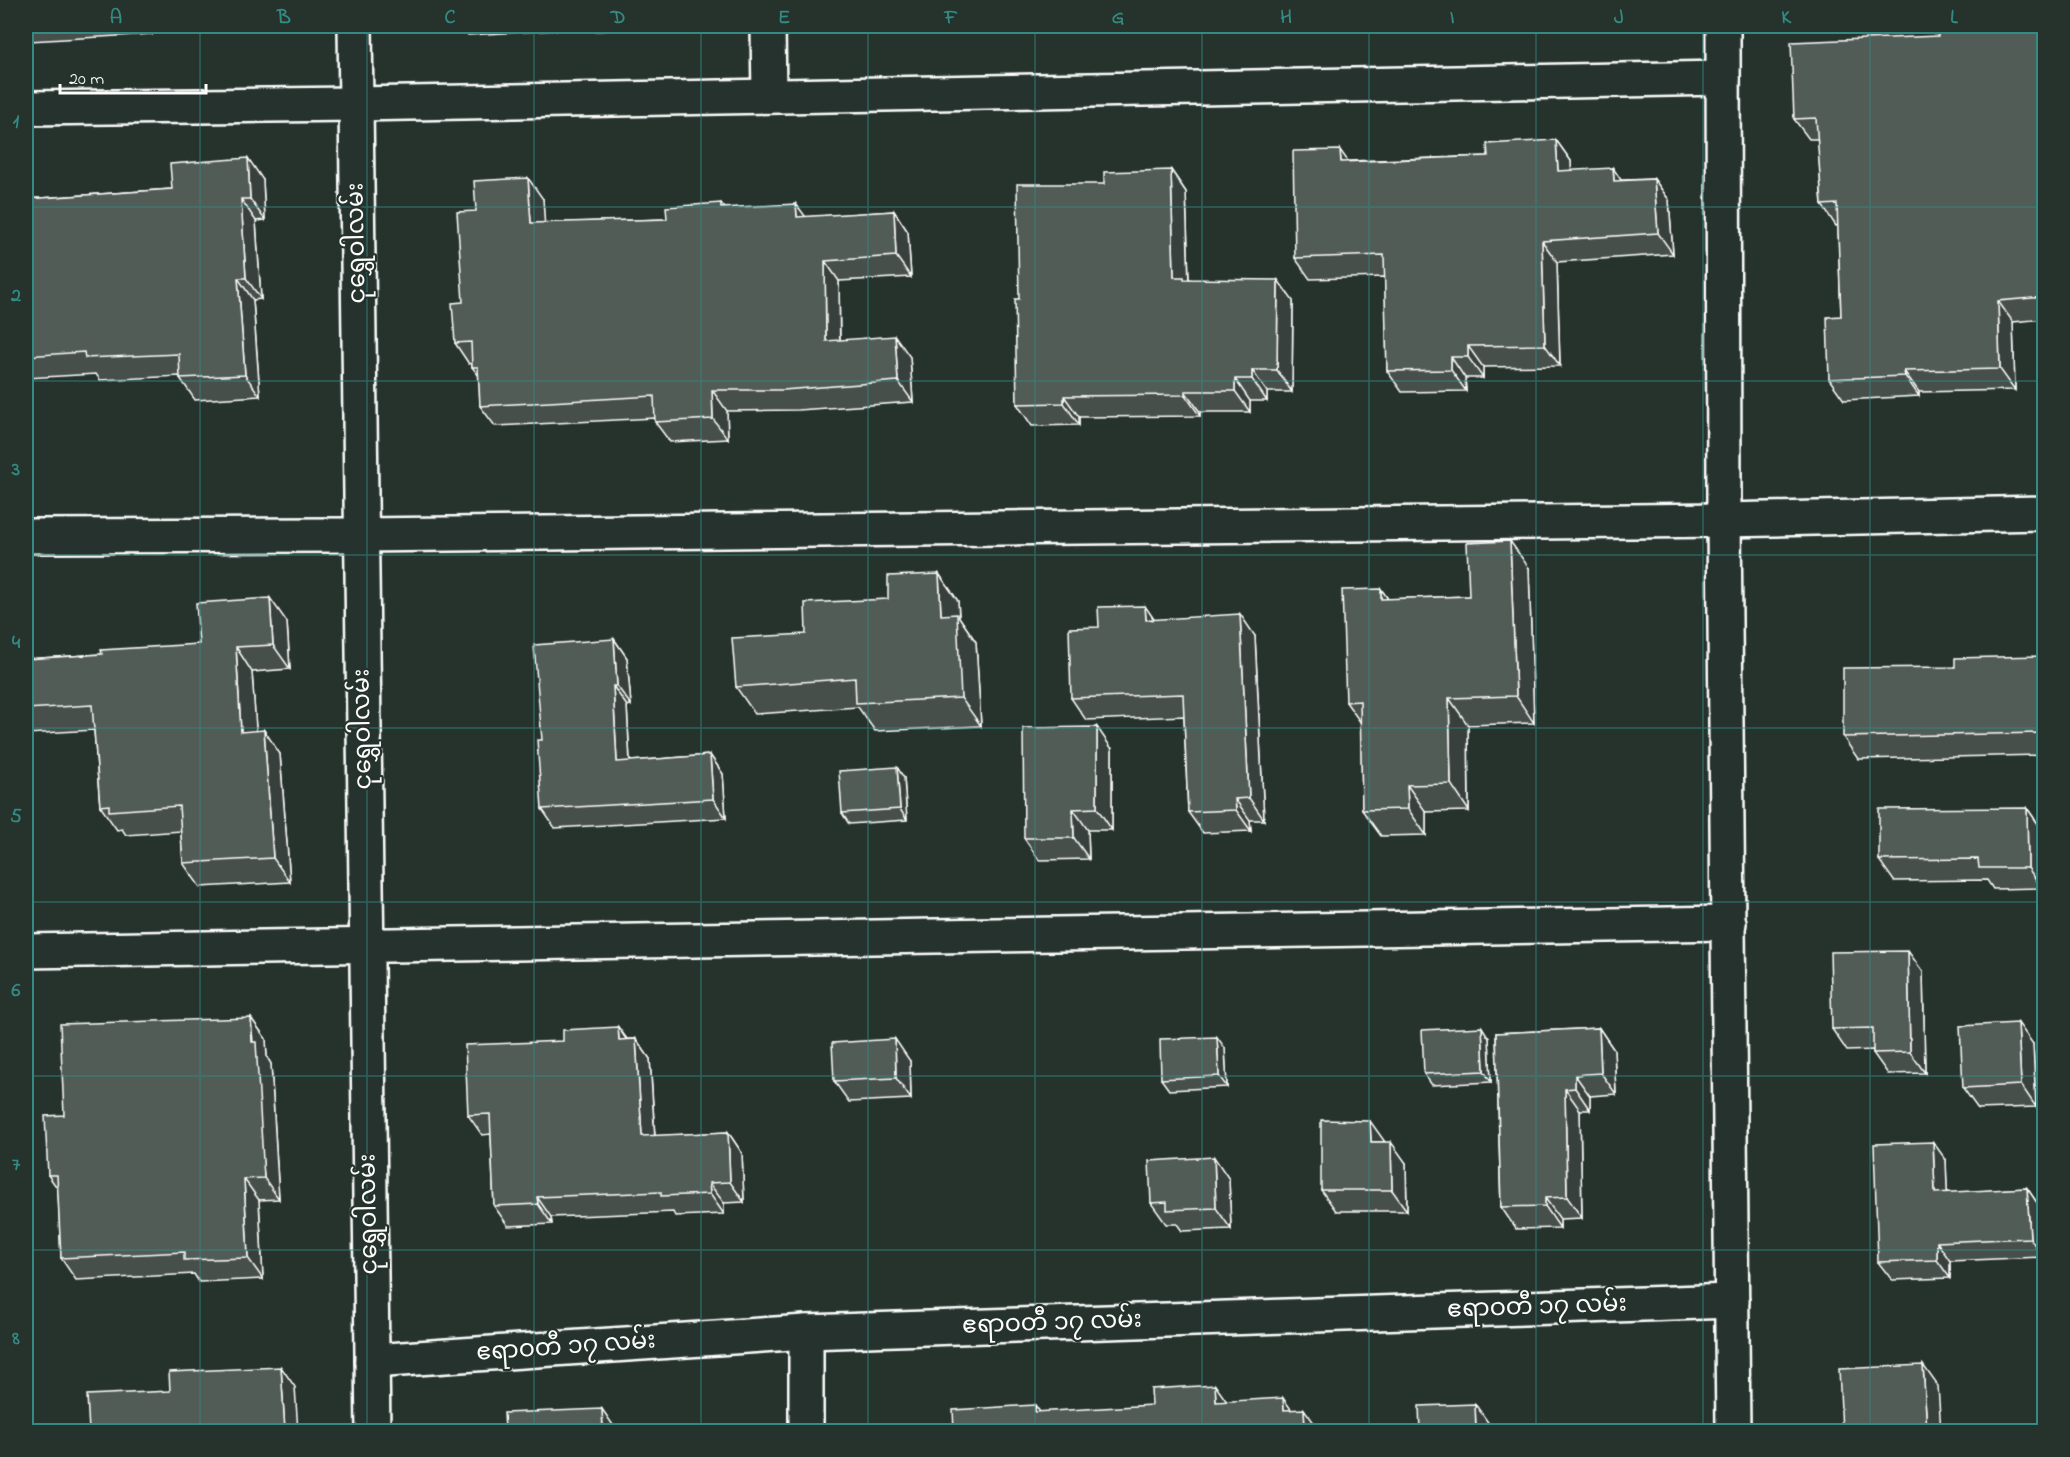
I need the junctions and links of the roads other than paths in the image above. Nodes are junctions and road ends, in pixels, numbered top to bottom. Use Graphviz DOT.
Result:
graph roads {
  1 [pos="355,26"];
  2 [pos="768,26"];
  3 [pos="1724,26"];
  4 [pos="1723,78"];
  5 [pos="769,96"];
  6 [pos="356,104"];
  7 [pos="26,108"];
  8 [pos="2044,513"];
  9 [pos="1724,520"];
  10 [pos="361,535"];
  11 [pos="26,536"];
  12 [pos="1729,923"];
  13 [pos="367,946"];
  14 [pos="26,951"];
  15 [pos="1732,1301"];
  16 [pos="806,1332"];
  17 [pos="372,1361"];
  18 [pos="373,1431"];
  19 [pos="806,1431"];
  20 [pos="1733,1431"];
  1 -- 6 [label="street, ငုရွှေဝါလမ်း"];
  2 -- 5 [label="street"];
  3 -- 4 [label="street"];
  4 -- 5 [label="street"];
  4 -- 9 [label="street"];
  5 -- 6 [label="street"];
  6 -- 7 [label="street"];
  6 -- 10 [label="street, ငုရွှေဝါလမ်း"];
  8 -- 9 [label="street"];
  9 -- 10 [label="street"];
  9 -- 12 [label="street"];
  10 -- 11 [label="street"];
  10 -- 13 [label="street, ငုရွှေဝါလမ်း"];
  12 -- 13 [label="street"];
  12 -- 15 [label="street"];
  13 -- 14 [label="street"];
  13 -- 17 [label="street, ငုရွှေဝါလမ်း"];
  15 -- 16 [label="street, ဧရာဝတီ ၁၇ လမ်း"];
  15 -- 20 [label="street"];
  16 -- 17 [label="street, ဧရာဝတီ ၁၇ လမ်း"];
  16 -- 19 [label="street"];
  17 -- 18 [label="street, ငုရွှေဝါလမ်း"];
}
